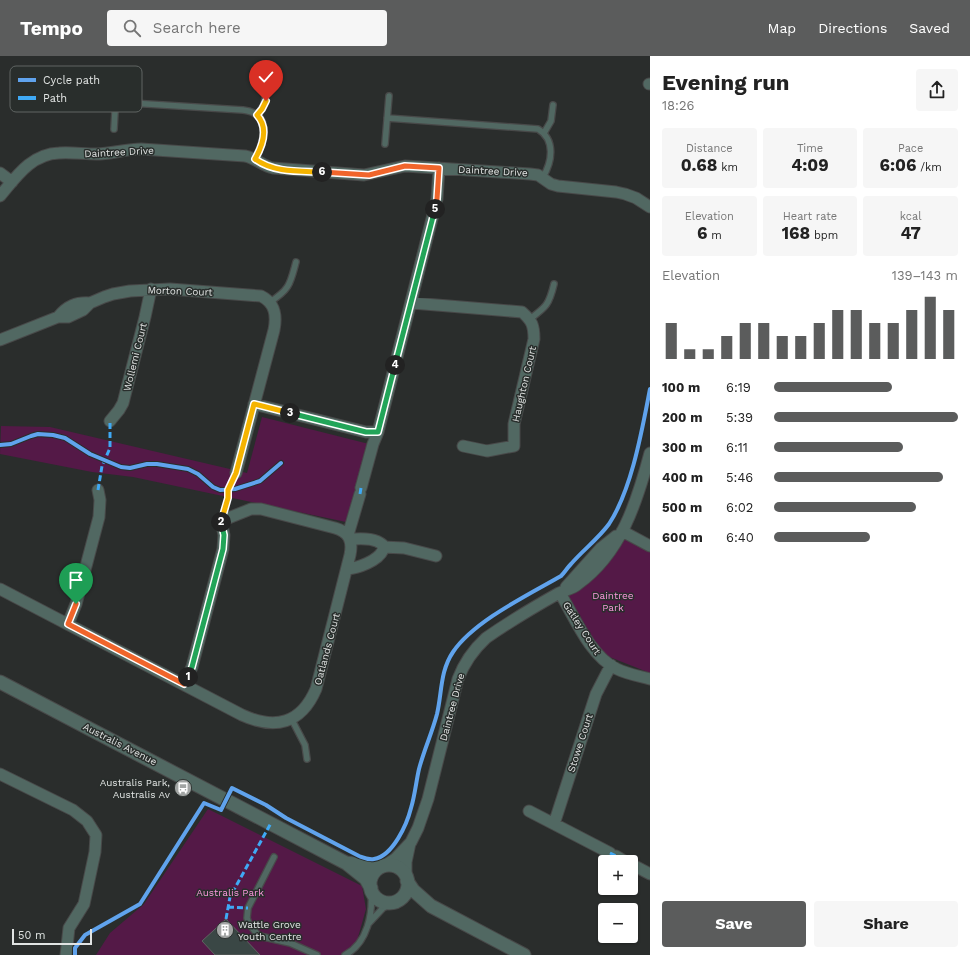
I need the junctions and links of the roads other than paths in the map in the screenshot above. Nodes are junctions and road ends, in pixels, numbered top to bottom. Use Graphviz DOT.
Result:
graph roads {
  1 [pos="267,85"];
  2 [pos="389,96"];
  3 [pos="142,104"];
  4 [pos="553,105"];
  5 [pos="115,112"];
  6 [pos="257,115"];
  7 [pos="387,118"];
  8 [pos="114,129"];
  9 [pos="544,133"];
  10 [pos="385,144"];
  11 [pos="255,159"];
  12 [pos="439,168"];
  13 [pos="0,172"];
  14 [pos="543,177"];
  15 [pos="12,182"];
  16 [pos="0,196"];
  17 [pos="650,207"];
  18 [pos="296,262"];
  19 [pos="554,284"];
  20 [pos="151,289"];
  21 [pos="270,302"];
  22 [pos="412,303"];
  23 [pos="530,319"];
  24 [pos="0,340"];
  25 [pos="254,404"];
  26 [pos="110,421"];
  27 [pos="378,432"];
  28 [pos="463,446"];
  29 [pos="650,453"];
  30 [pos="236,473"];
  31 [pos="98,490"];
  32 [pos="622,531"];
  33 [pos="349,537"];
  34 [pos="650,546"];
  35 [pos="383,547"];
  36 [pos="436,556"];
  37 [pos="347,569"];
  38 [pos="0,589"];
  39 [pos="560,593"];
  40 [pos="68,624"];
  41 [pos="611,665"];
  42 [pos="650,679"];
  43 [pos="0,682"];
  44 [pos="184,684"];
  45 [pos="291,718"];
  46 [pos="306,759"];
  47 [pos="0,774"];
  48 [pos="529,811"];
  49 [pos="554,824"];
  50 [pos="411,842"];
  51 [pos="613,855"];
  52 [pos="274,857"];
  53 [pos="346,863"];
  54 [pos="383,866"];
  55 [pos="638,868"];
  56 [pos="650,874"];
  57 [pos="406,879"];
  58 [pos="371,889"];
  59 [pos="393,902"];
  60 [pos="431,906"];
  61 [pos="368,923"];
  62 [pos="66,955"];
  63 [pos="317,955"];
  64 [pos="345,955"];
  65 [pos="524,955"];
  1 -- 6 [label="lane"];
  2 -- 7 [label="lane"];
  3 -- 6 [label="lane"];
  4 -- 9 [label="lane"];
  5 -- 8 [label="lane"];
  6 -- 11 [label="lane"];
  7 -- 9 [label="lane"];
  7 -- 10 [label="lane"];
  9 -- 14 [label="lane"];
  11 -- 12 [label="street, Daintree Drive"];
  11 -- 15 [label="street, Daintree Drive"];
  12 -- 14 [label="street, Daintree Drive"];
  12 -- 22 [label="street, Oatlands Court"];
  13 -- 15 [label="street"];
  14 -- 17 [label="street, Daintree Drive"];
  15 -- 16 [label="street, Daintree Drive"];
  18 -- 21 [label="lane"];
  19 -- 23 [label="lane"];
  20 -- 21 [label="street, Morton Court"];
  20 -- 24 [label="street, Morton Court"];
  20 -- 26 [label="street, Wollemi Court"];
  21 -- 25 [label="street"];
  22 -- 23 [label="street"];
  22 -- 27 [label="street, Oatlands Court"];
  23 -- 28 [label="street, Haughton Court"];
  25 -- 27 [label="street"];
  25 -- 30 [label="street"];
  27 -- 33 [label="street, Oatlands Court"];
  29 -- 32 [label="street, Daintree Drive"];
  31 -- 40 [label="street"];
  32 -- 34 [label="street"];
  32 -- 39 [label="street, Daintree Drive"];
  33 -- 35 [label="street"];
  33 -- 37 [label="street, Oatlands Court"];
  33 -- 44 [label="street"];
  35 -- 36 [label="street"];
  35 -- 37 [label="street"];
  37 -- 45 [label="street, Oatlands Court"];
  38 -- 40 [label="street, Oatlands Court"];
  39 -- 41 [label="street, Gatley Court"];
  39 -- 50 [label="street, Daintree Drive"];
  40 -- 44 [label="street, Oatlands Court"];
  41 -- 42 [label="street, Gatley Court"];
  41 -- 49 [label="street, Stowe Court"];
  43 -- 53 [label="street, Australis Avenue"];
  44 -- 45 [label="street, Oatlands Court"];
  45 -- 46 [label="lane"];
  47 -- 62 [label="street"];
  48 -- 49 [label="street"];
  49 -- 51 [label="street"];
  50 -- 54 [label="street, Daintree Drive"];
  50 -- 57 [label="street, Daintree Drive"];
  52 -- 63 [label="lane"];
  53 -- 54 [label="street, Australis Avenue"];
  53 -- 58 [label="street, Australis Avenue"];
  54 -- 57 [label="street"];
  54 -- 58 [label="street"];
  55 -- 56 [label="street"];
  57 -- 59 [label="street"];
  57 -- 60 [label="street"];
  58 -- 59 [label="street"];
  58 -- 61 [label="lane"];
  59 -- 60 [label="street"];
  59 -- 61 [label="lane"];
  60 -- 65 [label="street"];
  61 -- 64 [label="lane"];
}
